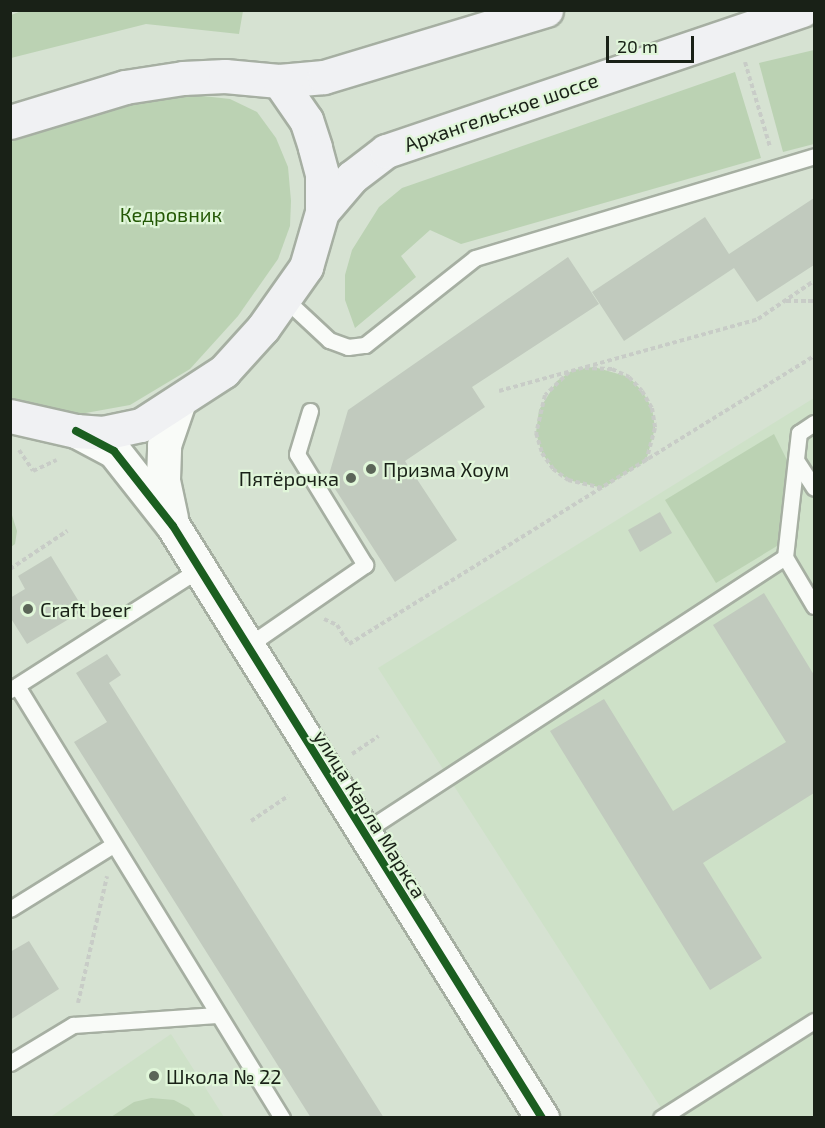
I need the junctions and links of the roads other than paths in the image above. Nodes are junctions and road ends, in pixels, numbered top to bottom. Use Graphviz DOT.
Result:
graph roads {
  1 [pos="546,10"];
  2 [pos="802,10"];
  3 [pos="279,81"];
  4 [pos="10,122"];
  5 [pos="814,156"];
  6 [pos="322,212"];
  7 [pos="284,298"];
  8 [pos="178,404"];
  9 [pos="310,411"];
  10 [pos="814,423"];
  11 [pos="13,431"];
  12 [pos="70,444"];
  13 [pos="796,460"];
  14 [pos="814,488"];
  15 [pos="173,526"];
  16 [pos="785,557"];
  17 [pos="199,569"];
  18 [pos="814,606"];
  19 [pos="246,646"];
  20 [pos="14,688"];
  21 [pos="362,833"];
  22 [pos="113,845"];
  23 [pos="10,909"];
  24 [pos="217,1015"];
  25 [pos="814,1022"];
  26 [pos="10,1063"];
  27 [pos="532,1114"];
  28 [pos="282,1118"];
  29 [pos="661,1118"];
  1 -- 3 [label="main road"];
  2 -- 6 [label="main road, Архангельское шоссе"];
  3 -- 4 [label="main road"];
  3 -- 6 [label="main road"];
  5 -- 7 [label="lane"];
  6 -- 7 [label="main road"];
  7 -- 8 [label="main road"];
  8 -- 12 [label="main road"];
  8 -- 15 [label="street"];
  9 -- 19 [label="lane"];
  10 -- 13 [label="lane"];
  11 -- 12 [label="main road"];
  12 -- 15 [label="street"];
  13 -- 14 [label="lane"];
  13 -- 16 [label="lane"];
  15 -- 17 [label="street, улица Карла Маркса"];
  16 -- 18 [label="lane"];
  16 -- 21 [label="lane"];
  17 -- 19 [label="street, улица Карла Маркса"];
  17 -- 20 [label="lane"];
  19 -- 21 [label="street, улица Карла Маркса"];
  20 -- 22 [label="lane"];
  21 -- 27 [label="street, улица Карла Маркса"];
  22 -- 23 [label="lane"];
  22 -- 24 [label="lane"];
  24 -- 26 [label="lane"];
  24 -- 28 [label="lane"];
  25 -- 29 [label="lane"];
}
